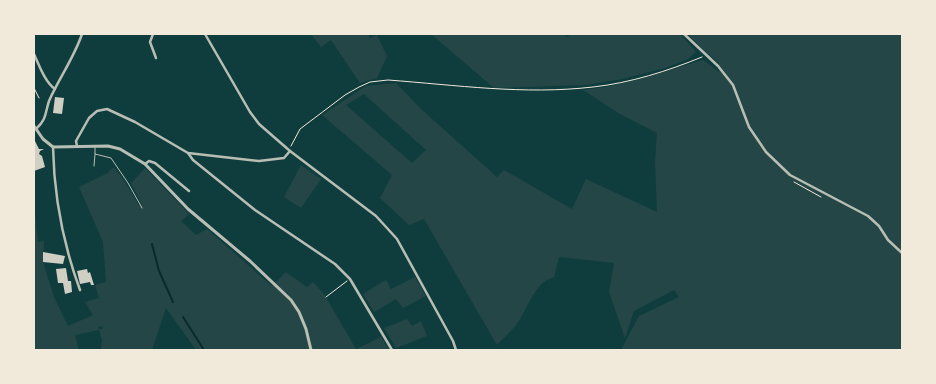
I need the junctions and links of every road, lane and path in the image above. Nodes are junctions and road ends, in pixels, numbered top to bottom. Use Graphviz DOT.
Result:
graph roads {
  1 [pos="82,34"];
  2 [pos="153,34"];
  3 [pos="205,34"];
  4 [pos="684,34"];
  5 [pos="34,54"];
  6 [pos="705,56"];
  7 [pos="156,58"];
  8 [pos="34,88"];
  9 [pos="55,89"];
  10 [pos="39,98"];
  11 [pos="35,128"];
  12 [pos="77,146"];
  13 [pos="95,146"];
  14 [pos="53,147"];
  15 [pos="290,151"];
  16 [pos="188,153"];
  17 [pos="95,154"];
  18 [pos="145,164"];
  19 [pos="94,166"];
  20 [pos="793,181"];
  21 [pos="189,191"];
  22 [pos="821,196"];
  23 [pos="142,208"];
  24 [pos="902,253"];
  25 [pos="350,279"];
  26 [pos="80,290"];
  27 [pos="326,297"];
  28 [pos="311,350"];
  29 [pos="392,350"];
  30 [pos="456,350"];
  1 -- 9 [label="street"];
  2 -- 7 [label="street"];
  3 -- 15 [label="street"];
  4 -- 6 [label="street"];
  5 -- 9 [label="street"];
  6 -- 15 [label="path"];
  6 -- 24 [label="street"];
  8 -- 10 [label="path"];
  9 -- 11 [label="street"];
  11 -- 14 [label="street"];
  12 -- 13 [label="street"];
  12 -- 14 [label="street"];
  12 -- 16 [label="street"];
  13 -- 17 [label="lane"];
  13 -- 18 [label="street"];
  14 -- 26 [label="street"];
  15 -- 16 [label="street"];
  15 -- 30 [label="street"];
  16 -- 25 [label="street"];
  17 -- 19 [label="lane"];
  17 -- 23 [label="lane"];
  18 -- 21 [label="street"];
  18 -- 28 [label="street"];
  20 -- 22 [label="path"];
  25 -- 27 [label="path"];
  25 -- 29 [label="street"];
}
